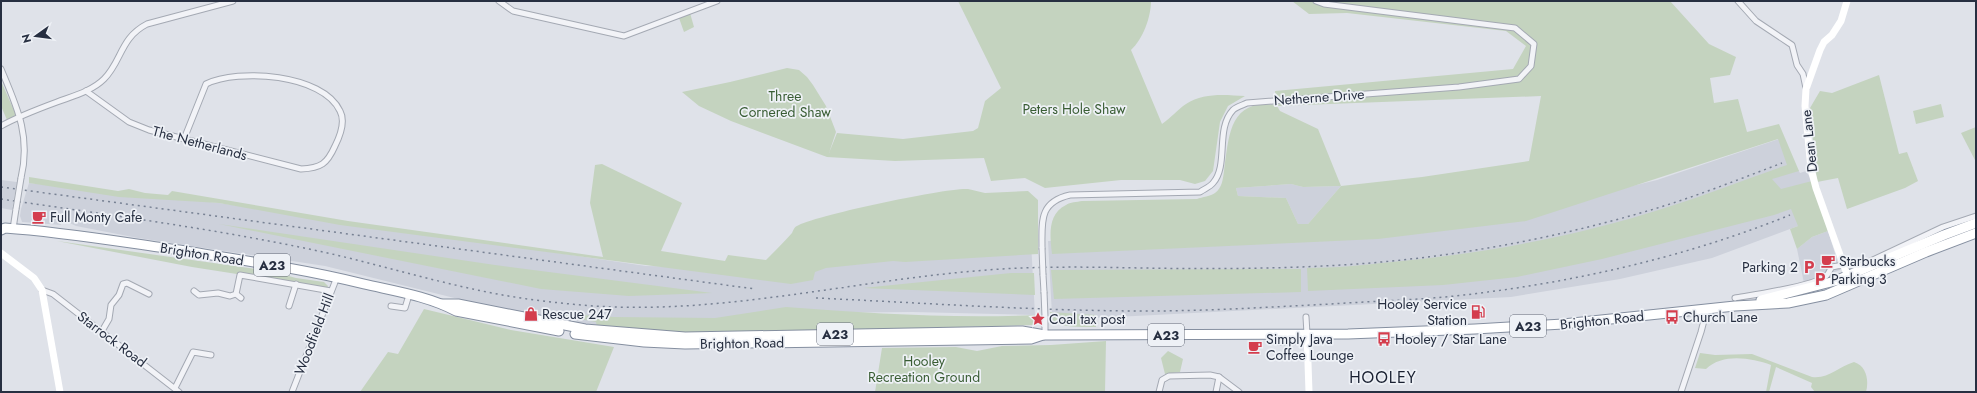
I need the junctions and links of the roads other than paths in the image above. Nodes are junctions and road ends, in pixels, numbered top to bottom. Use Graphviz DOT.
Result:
graph roads {
  1 [pos="233,1"];
  2 [pos="499,1"];
  3 [pos="717,1"];
  4 [pos="1316,1"];
  5 [pos="1738,1"];
  6 [pos="1847,1"];
  7 [pos="1,69"];
  8 [pos="1806,89"];
  9 [pos="86,91"];
  10 [pos="21,116"];
  11 [pos="1,126"];
  12 [pos="184,139"];
  13 [pos="1976,216"];
  14 [pos="1976,224"];
  15 [pos="5,228"];
  16 [pos="1976,233"];
  17 [pos="1,253"];
  18 [pos="1843,264"];
  19 [pos="1864,267"];
  20 [pos="337,277"];
  21 [pos="1849,281"];
  22 [pos="296,284"];
  23 [pos="1802,288"];
  24 [pos="42,290"];
  25 [pos="194,291"];
  26 [pos="330,291"];
  27 [pos="149,294"];
  28 [pos="236,294"];
  29 [pos="409,295"];
  30 [pos="241,298"];
  31 [pos="1735,302"];
  32 [pos="289,306"];
  33 [pos="391,306"];
  34 [pos="1707,309"];
  35 [pos="1306,317"];
  36 [pos="102,331"];
  37 [pos="1045,335"];
  38 [pos="1307,337"];
  39 [pos="211,355"];
  40 [pos="1219,377"];
  41 [pos="177,390"];
  42 [pos="60,392"];
  43 [pos="292,392"];
  44 [pos="1159,392"];
  45 [pos="1216,392"];
  46 [pos="1239,392"];
  47 [pos="1310,392"];
  48 [pos="1681,392"];
  1 -- 9 [label="street"];
  2 -- 3 [label="street"];
  4 -- 37 [label="street, Netherne Drive, bridge"];
  5 -- 8 [label="street"];
  6 -- 8 [label="street, Dean Lane"];
  7 -- 10 [label="street"];
  8 -- 18 [label="street, Dean Lane"];
  9 -- 10 [label="street"];
  9 -- 12 [label="street, The Netherlands"];
  10 -- 11 [label="street"];
  10 -- 15 [label="street, bridge"];
  12 -- 12 [label="street, The Netherlands"];
  13 -- 19 [label="street"];
  14 -- 19 [label="highway, A23"];
  15 -- 20 [label="highway, Brighton Road / A23"];
  16 -- 21 [label="highway, A23"];
  17 -- 24 [label="street"];
  18 -- 19 [label="street"];
  18 -- 21 [label="street, Dean Lane"];
  18 -- 23 [label="street, Brighton Road"];
  19 -- 21 [label="highway, A23"];
  20 -- 26 [label="street, Woodfield Hill"];
  20 -- 29 [label="highway, Brighton Road / A23"];
  21 -- 23 [label="highway, Brighton Road / A23"];
  21 -- 31 [label="highway, Brighton Road / A23"];
  22 -- 26 [label="street"];
  22 -- 28 [label="street"];
  22 -- 32 [label="street"];
  23 -- 31 [label="highway, Brighton Road / A23"];
  24 -- 36 [label="street, Starrock Road"];
  24 -- 42 [label="street"];
  25 -- 28 [label="street"];
  26 -- 43 [label="street, Woodfield Hill"];
  27 -- 36 [label="street"];
  28 -- 30 [label="street"];
  29 -- 33 [label="street"];
  29 -- 37 [label="highway, Brighton Road / A23"];
  31 -- 34 [label="highway, Brighton Road / A23"];
  34 -- 38 [label="highway, Brighton Road / A23"];
  34 -- 48 [label="street"];
  35 -- 38 [label="street"];
  36 -- 41 [label="street, Starrock Road"];
  37 -- 38 [label="highway, Brighton Road / A23"];
  38 -- 47 [label="street"];
  39 -- 41 [label="street"];
  40 -- 44 [label="street"];
  40 -- 45 [label="street"];
  40 -- 46 [label="street"];
}
